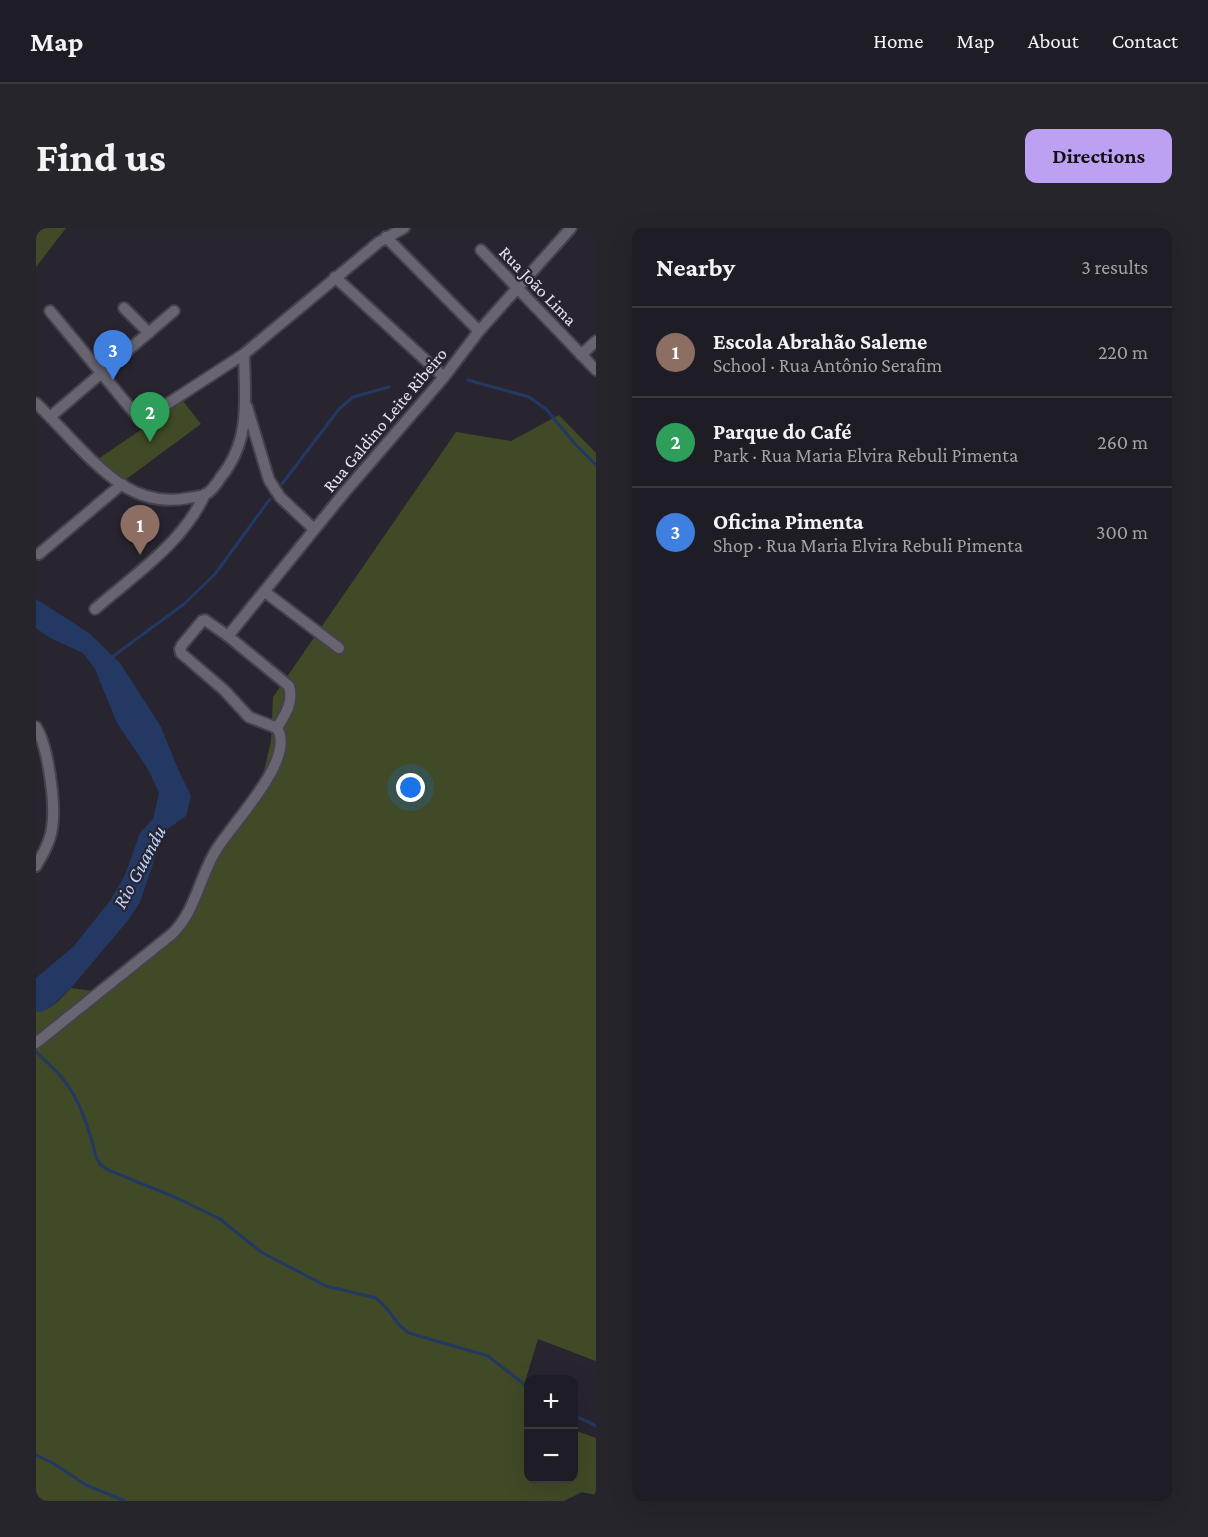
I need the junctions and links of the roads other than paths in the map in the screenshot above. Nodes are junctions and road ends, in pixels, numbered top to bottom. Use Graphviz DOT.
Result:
graph roads {
  1 [pos="404,228"];
  2 [pos="565,230"];
  3 [pos="386,237"];
  4 [pos="481,250"];
  5 [pos="335,278"];
  6 [pos="518,287"];
  7 [pos="124,308"];
  8 [pos="50,311"];
  9 [pos="174,311"];
  10 [pos="479,331"];
  11 [pos="149,333"];
  12 [pos="596,341"];
  13 [pos="244,354"];
  14 [pos="581,355"];
  15 [pos="596,370"];
  16 [pos="101,373"];
  17 [pos="444,377"];
  18 [pos="244,398"];
  19 [pos="36,403"];
  20 [pos="50,417"];
  21 [pos="122,484"];
  22 [pos="205,494"];
  23 [pos="314,529"];
  24 [pos="39,554"];
  25 [pos="265,592"];
  26 [pos="95,609"];
  27 [pos="228,636"];
  28 [pos="339,648"];
  29 [pos="36,727"];
  30 [pos="277,728"];
  31 [pos="36,866"];
  32 [pos="36,1043"];
  1 -- 3 [label="street"];
  2 -- 6 [label="street, Rua Galdino Leite Ribeiro"];
  3 -- 5 [label="street"];
  3 -- 10 [label="street"];
  4 -- 6 [label="street, Rua João Lima"];
  5 -- 13 [label="street"];
  5 -- 17 [label="street"];
  6 -- 10 [label="street, Rua Galdino Leite Ribeiro"];
  6 -- 14 [label="street, Rua João Lima"];
  7 -- 11 [label="street"];
  8 -- 16 [label="street"];
  9 -- 11 [label="street"];
  10 -- 17 [label="street, Rua Galdino Leite Ribeiro"];
  11 -- 16 [label="street"];
  12 -- 14 [label="street"];
  13 -- 16 [label="street"];
  13 -- 18 [label="street"];
  14 -- 15 [label="street, Rua João Lima"];
  16 -- 20 [label="street"];
  17 -- 23 [label="street, Rua Galdino Leite Ribeiro"];
  18 -- 22 [label="street"];
  18 -- 23 [label="street"];
  19 -- 20 [label="street"];
  20 -- 21 [label="street"];
  21 -- 22 [label="street"];
  21 -- 24 [label="street"];
  22 -- 26 [label="street"];
  23 -- 25 [label="street, Rua Galdino Leite Ribeiro"];
  25 -- 27 [label="street, Rua Galdino Leite Ribeiro"];
  25 -- 28 [label="street"];
  27 -- 30 [label="street"];
  27 -- 30 [label="street"];
  29 -- 31 [label="street"];
  30 -- 32 [label="street"];
}
